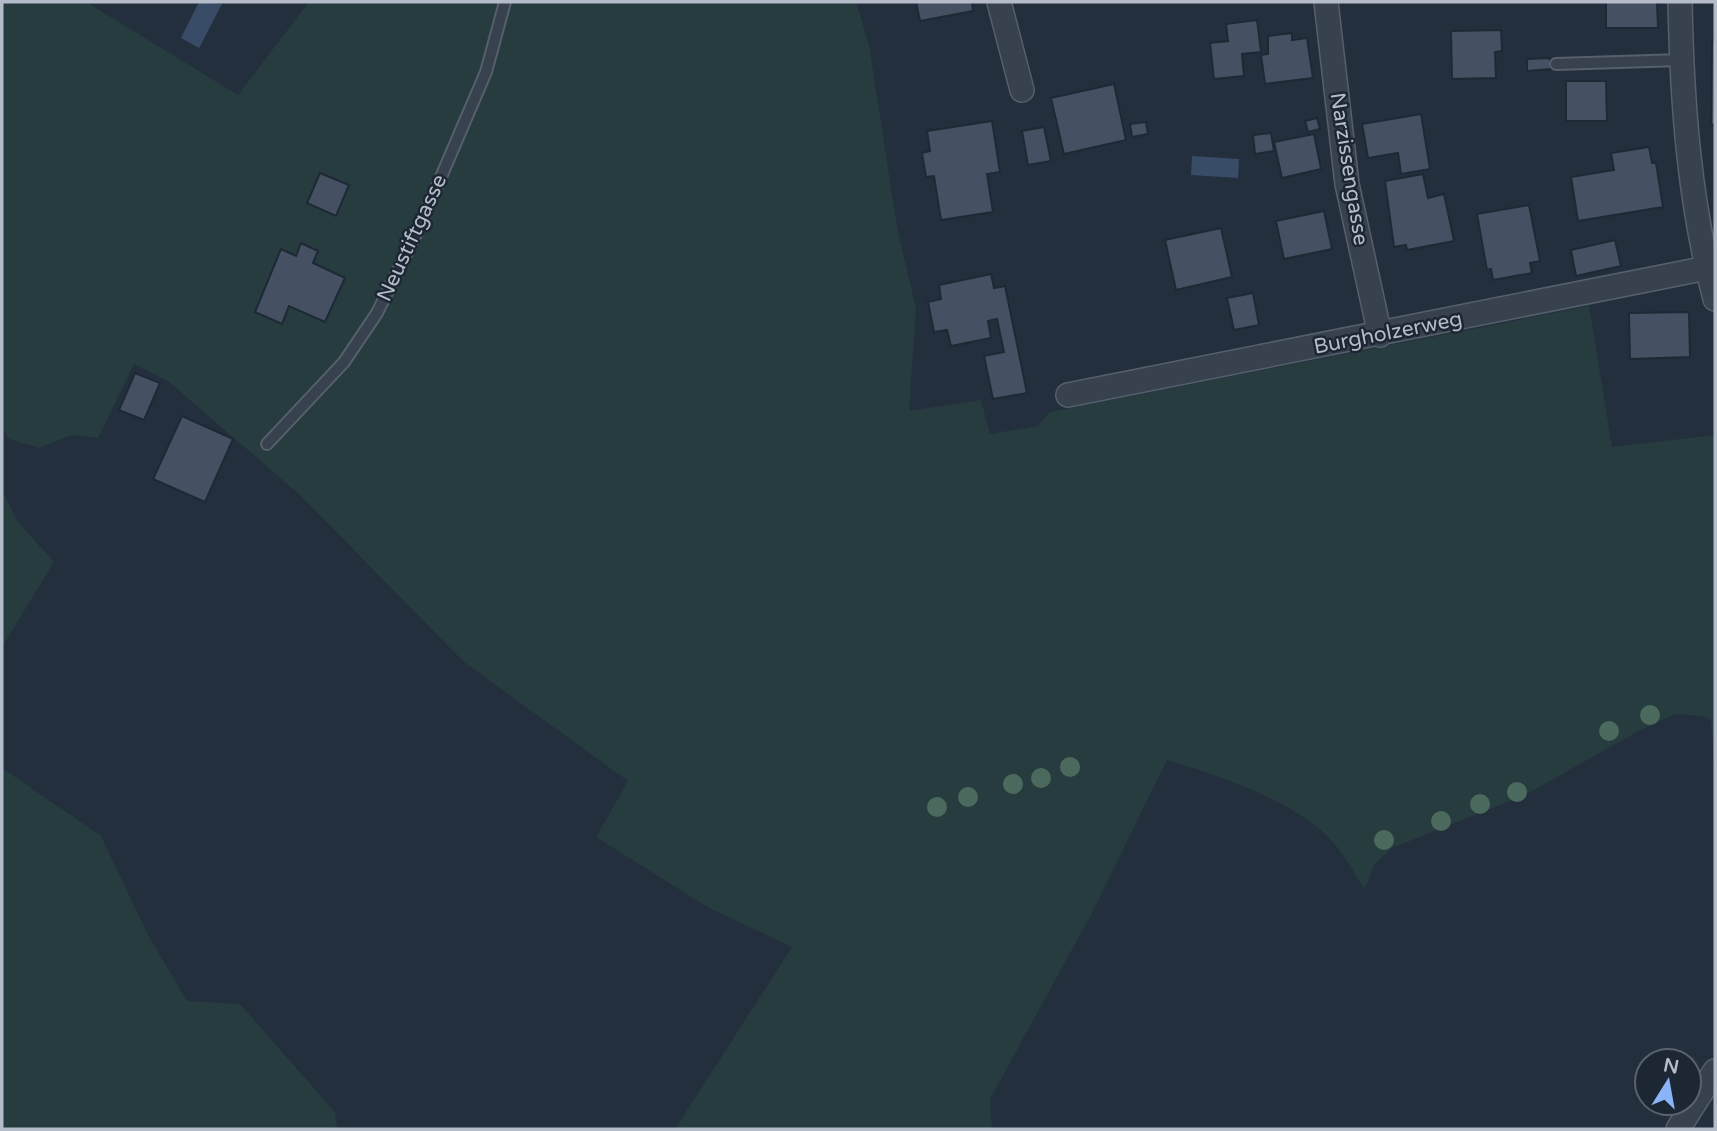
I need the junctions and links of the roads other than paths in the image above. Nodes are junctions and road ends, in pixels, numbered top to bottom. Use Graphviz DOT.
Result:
graph roads {
  1 [pos="505,2"];
  2 [pos="999,2"];
  3 [pos="1326,2"];
  4 [pos="1680,2"];
  5 [pos="1681,60"];
  6 [pos="1556,64"];
  7 [pos="1022,90"];
  8 [pos="1707,268"];
  9 [pos="1715,299"];
  10 [pos="1380,335"];
  11 [pos="1068,395"];
  12 [pos="267,444"];
  13 [pos="1715,1071"];
  14 [pos="1678,1129"];
  1 -- 12 [label="lane, Neustiftgasse"];
  2 -- 7 [label="street"];
  3 -- 10 [label="street, Narzissengasse"];
  4 -- 5 [label="street"];
  5 -- 6 [label="lane"];
  5 -- 8 [label="street"];
  8 -- 9 [label="street"];
  8 -- 10 [label="street, Burgholzerweg"];
  10 -- 11 [label="street, Burgholzerweg"];
  13 -- 14 [label="street"];
}
